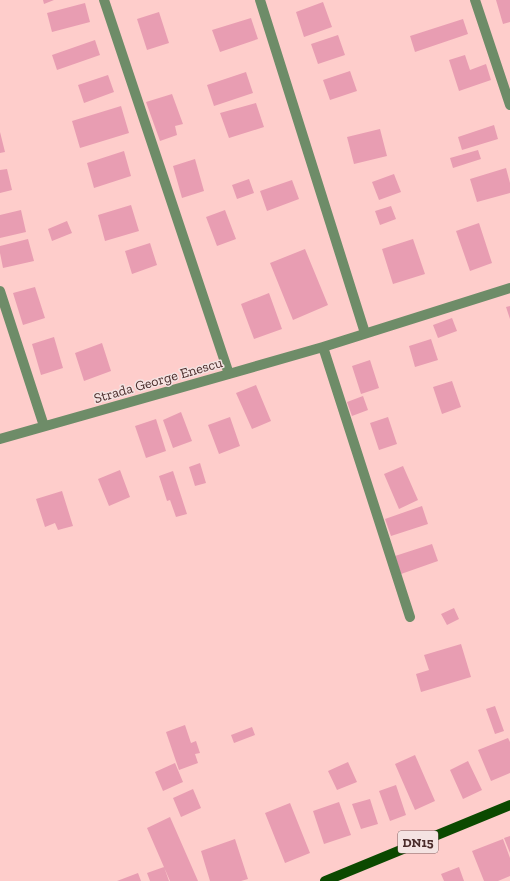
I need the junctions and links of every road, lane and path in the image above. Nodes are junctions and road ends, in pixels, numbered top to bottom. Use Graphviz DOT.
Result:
graph roads {
  1 [pos="104,0"];
  2 [pos="260,0"];
  3 [pos="475,0"];
  4 [pos="510,105"];
  5 [pos="510,288"];
  6 [pos="0,291"];
  7 [pos="365,333"];
  8 [pos="322,347"];
  9 [pos="229,374"];
  10 [pos="44,426"];
  11 [pos="0,439"];
  12 [pos="410,617"];
  13 [pos="510,805"];
  14 [pos="326,881"];
  1 -- 9 [label="street"];
  2 -- 7 [label="street"];
  3 -- 4 [label="street"];
  5 -- 7 [label="street, Strada George Enescu"];
  6 -- 10 [label="street"];
  7 -- 8 [label="street, Strada George Enescu"];
  8 -- 9 [label="street, Strada George Enescu"];
  8 -- 12 [label="street"];
  9 -- 10 [label="street, Strada George Enescu"];
  10 -- 11 [label="street, Strada George Enescu"];
  13 -- 14 [label="main road, DN15"];
}
